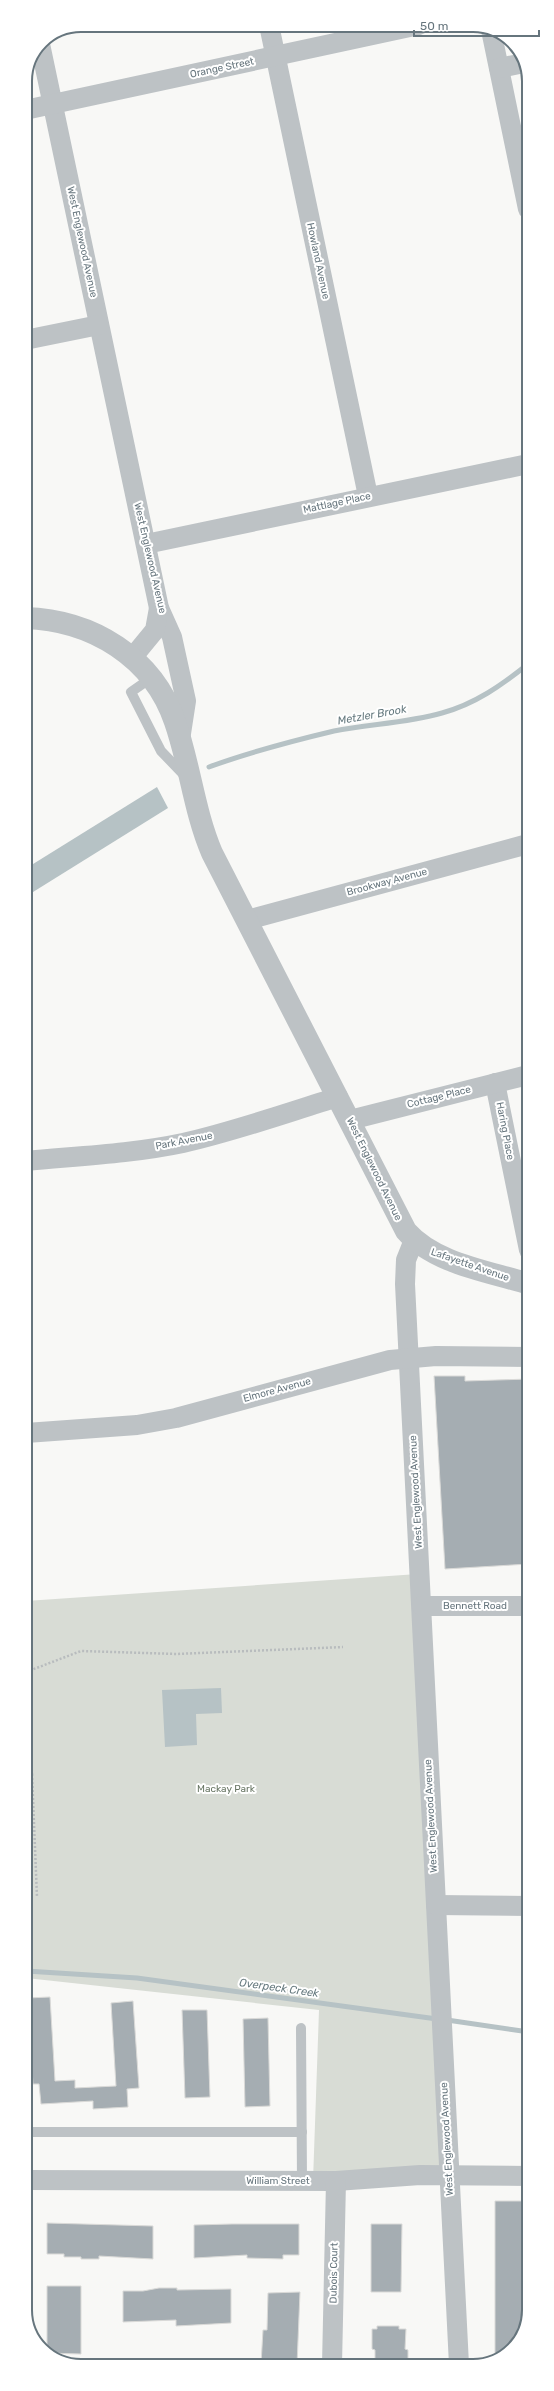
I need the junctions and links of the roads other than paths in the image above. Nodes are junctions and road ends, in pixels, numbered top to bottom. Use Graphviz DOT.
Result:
graph roads {
  1 [pos="270,32"];
  2 [pos="388,32"];
  3 [pos="492,36"];
  4 [pos="42,52"];
  5 [pos="275,57"];
  6 [pos="518,63"];
  7 [pos="499,68"];
  8 [pos="53,104"];
  9 [pos="32,108"];
  10 [pos="522,180"];
  11 [pos="99,324"];
  12 [pos="32,338"];
  13 [pos="522,465"];
  14 [pos="368,496"];
  15 [pos="146,544"];
  16 [pos="159,608"];
  17 [pos="32,618"];
  18 [pos="132,658"];
  19 [pos="151,678"];
  20 [pos="180,740"];
  21 [pos="189,781"];
  22 [pos="522,846"];
  23 [pos="247,920"];
  24 [pos="522,1076"];
  25 [pos="495,1083"];
  26 [pos="338,1097"];
  27 [pos="350,1120"];
  28 [pos="32,1160"];
  29 [pos="522,1220"];
  30 [pos="414,1240"];
  31 [pos="522,1282"];
  32 [pos="522,1357"];
  33 [pos="409,1358"];
  34 [pos="32,1433"];
  35 [pos="422,1606"];
  36 [pos="522,1606"];
  37 [pos="436,1905"];
  38 [pos="522,1906"];
  39 [pos="301,2028"];
  40 [pos="32,2132"];
  41 [pos="302,2132"];
  42 [pos="449,2174"];
  43 [pos="522,2176"];
  44 [pos="32,2180"];
  45 [pos="302,2181"];
  46 [pos="336,2181"];
  47 [pos="332,2359"];
  48 [pos="459,2359"];
  1 -- 5 [label="street, Howland Avenue"];
  2 -- 5 [label="street, Orange Street"];
  3 -- 7 [label="street"];
  4 -- 8 [label="street, West Englewood Avenue"];
  5 -- 8 [label="street, Orange Street"];
  5 -- 14 [label="street, Howland Avenue"];
  6 -- 7 [label="street"];
  7 -- 10 [label="street"];
  8 -- 9 [label="street, Orange Street"];
  8 -- 11 [label="street, West Englewood Avenue"];
  11 -- 12 [label="street"];
  11 -- 15 [label="street, West Englewood Avenue"];
  13 -- 14 [label="street, Mattlage Place"];
  14 -- 15 [label="street, Mattlage Place"];
  15 -- 16 [label="street, West Englewood Avenue"];
  16 -- 18 [label="street"];
  16 -- 20 [label="street, West Englewood Avenue"];
  17 -- 18 [label="street"];
  18 -- 19 [label="street"];
  19 -- 20 [label="street"];
  19 -- 21 [label="lane"];
  20 -- 21 [label="street, West Englewood Avenue"];
  21 -- 23 [label="street, West Englewood Avenue"];
  22 -- 23 [label="street, Brookway Avenue"];
  23 -- 26 [label="street, West Englewood Avenue"];
  24 -- 25 [label="street, Cottage Place"];
  25 -- 27 [label="street, Cottage Place"];
  25 -- 29 [label="street, Haring Place"];
  26 -- 27 [label="street, West Englewood Avenue"];
  26 -- 28 [label="street, Park Avenue"];
  27 -- 30 [label="street, West Englewood Avenue"];
  30 -- 31 [label="street, Lafayette Avenue"];
  30 -- 33 [label="street, West Englewood Avenue"];
  32 -- 33 [label="street, Elmore Avenue"];
  33 -- 34 [label="street, Elmore Avenue"];
  33 -- 35 [label="street, West Englewood Avenue"];
  35 -- 36 [label="street, Bennett Road"];
  35 -- 37 [label="street, West Englewood Avenue"];
  37 -- 38 [label="street"];
  37 -- 42 [label="street, West Englewood Avenue"];
  39 -- 41 [label="lane"];
  40 -- 41 [label="lane"];
  41 -- 45 [label="lane"];
  42 -- 43 [label="street, William Street"];
  42 -- 46 [label="street, William Street"];
  42 -- 48 [label="street, West Englewood Avenue"];
  44 -- 45 [label="street, William Street"];
  45 -- 46 [label="street, William Street"];
  46 -- 47 [label="street, Dubois Court"];
}
